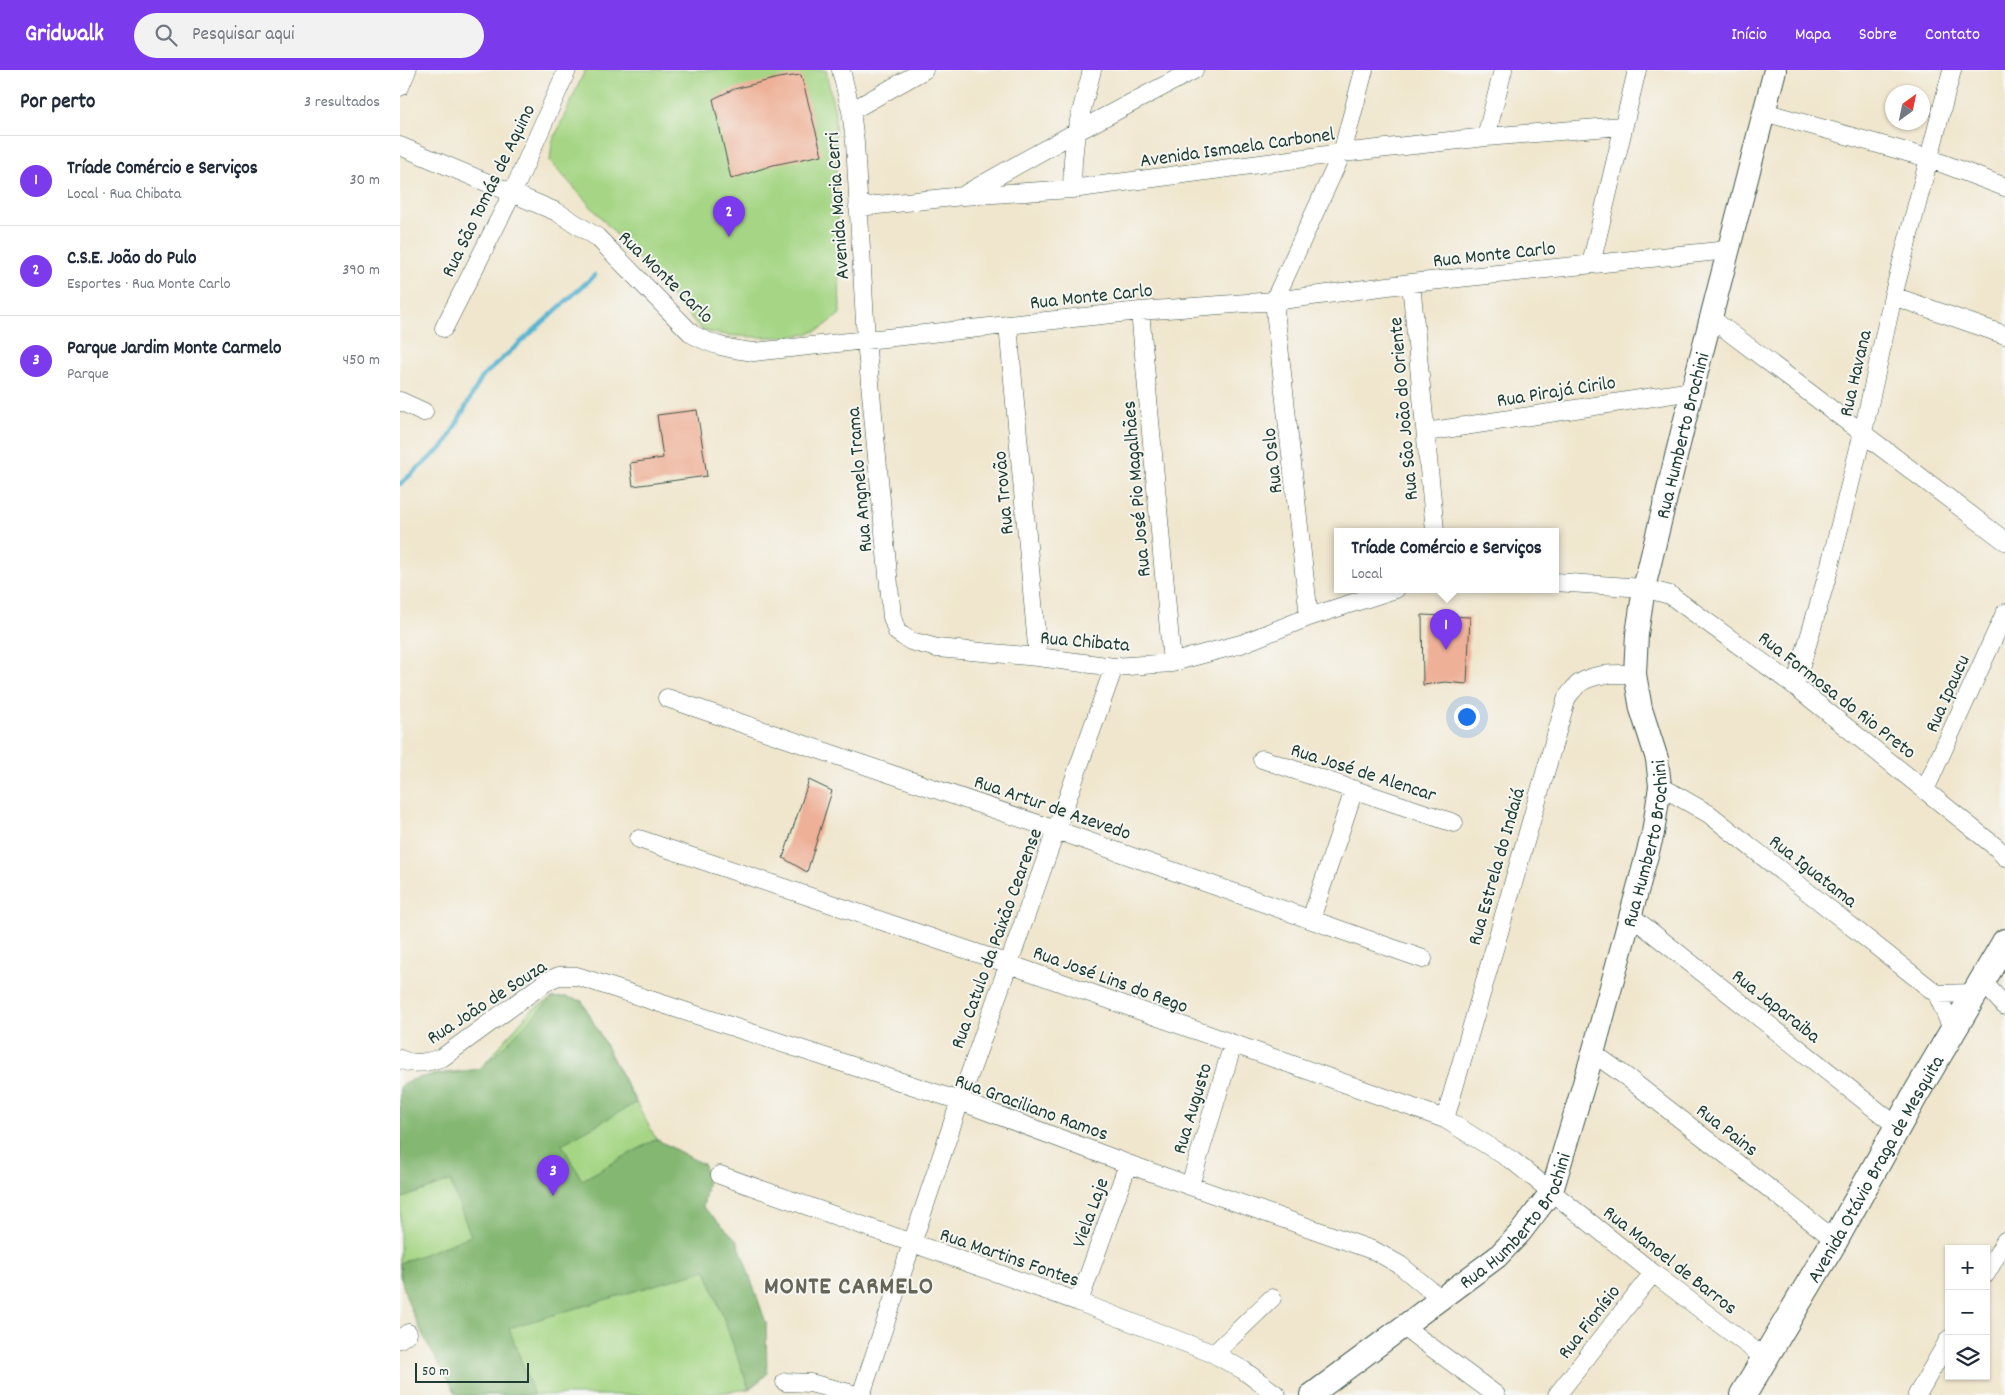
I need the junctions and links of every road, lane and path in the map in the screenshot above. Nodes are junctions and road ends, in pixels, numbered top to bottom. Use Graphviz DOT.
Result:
graph roads {
  1 [pos="407,70"];
  2 [pos="568,70"];
  3 [pos="841,70"];
  4 [pos="924,70"];
  5 [pos="1092,70"];
  6 [pos="1194,70"];
  7 [pos="1364,70"];
  8 [pos="1503,70"];
  9 [pos="1637,70"];
  10 [pos="1775,70"];
  11 [pos="1952,70"];
  12 [pos="400,87"];
  13 [pos="851,111"];
  14 [pos="1764,112"];
  15 [pos="1622,126"];
  16 [pos="1076,132"];
  17 [pos="1486,137"];
  18 [pos="400,146"];
  19 [pos="1342,153"];
  20 [pos="1928,158"];
  21 [pos="2005,188"];
  22 [pos="1072,189"];
  23 [pos="512,194"];
  24 [pos="963,196"];
  25 [pos="858,207"];
  26 [pos="1728,250"];
  27 [pos="1591,264"];
  28 [pos="1411,283"];
  29 [pos="1893,296"];
  30 [pos="1274,301"];
  31 [pos="1140,311"];
  32 [pos="1712,319"];
  33 [pos="1008,325"];
  34 [pos="444,328"];
  35 [pos="2005,335"];
  36 [pos="866,340"];
  37 [pos="1692,391"];
  38 [pos="400,400"];
  39 [pos="424,412"];
  40 [pos="1426,432"];
  41 [pos="1863,432"];
  42 [pos="1434,528"];
  43 [pos="2005,541"];
  44 [pos="1559,582"];
  45 [pos="1644,588"];
  46 [pos="1383,593"];
  47 [pos="2005,613"];
  48 [pos="1310,616"];
  49 [pos="892,617"];
  50 [pos="1038,657"];
  51 [pos="1172,663"];
  52 [pos="1114,667"];
  53 [pos="1635,674"];
  54 [pos="1795,686"];
  55 [pos="667,698"];
  56 [pos="1262,759"];
  57 [pos="1660,786"];
  58 [pos="1354,790"];
  59 [pos="1925,790"];
  60 [pos="1454,823"];
  61 [pos="1056,830"];
  62 [pos="640,839"];
  63 [pos="2002,852"];
  64 [pos="1631,916"];
  65 [pos="1311,919"];
  66 [pos="1423,959"];
  67 [pos="1009,964"];
  68 [pos="1992,970"];
  69 [pos="595,982"];
  70 [pos="1937,994"];
  71 [pos="2005,1006"];
  72 [pos="1953,1031"];
  73 [pos="1233,1044"];
  74 [pos="1593,1053"];
  75 [pos="400,1059"];
  76 [pos="960,1101"];
  77 [pos="1445,1119"];
  78 [pos="1898,1127"];
  79 [pos="1128,1164"];
  80 [pos="720,1174"];
  81 [pos="1190,1185"];
  82 [pos="1552,1191"];
  83 [pos="1835,1240"];
  84 [pos="2005,1241"];
  85 [pos="913,1244"];
  86 [pos="1990,1267"];
  87 [pos="1653,1274"];
  88 [pos="1272,1298"];
  89 [pos="1441,1299"];
  90 [pos="1079,1302"];
  91 [pos="1404,1327"];
  92 [pos="1945,1346"];
  93 [pos="1214,1354"];
  94 [pos="1766,1359"];
  95 [pos="785,1382"];
  96 [pos="857,1395"];
  97 [pos="861,1395"];
  98 [pos="1276,1395"];
  99 [pos="1311,1395"];
  100 [pos="1496,1395"];
  101 [pos="1557,1395"];
  102 [pos="1743,1395"];
  103 [pos="1917,1395"];
  1 -- 12 [label="street"];
  2 -- 23 [label="street, Rua São Tomás de Aquino"];
  3 -- 13 [label="street, Avenida Maria Cerri"];
  4 -- 13 [label="street"];
  5 -- 16 [label="street"];
  6 -- 16 [label="street"];
  7 -- 19 [label="street"];
  8 -- 17 [label="street"];
  9 -- 15 [label="street"];
  10 -- 14 [label="street, Rua Humberto Brochini"];
  11 -- 20 [label="street, Rua Havana"];
  13 -- 25 [label="street, Avenida Maria Cerri"];
  14 -- 20 [label="street"];
  14 -- 26 [label="street, Rua Humberto Brochini"];
  15 -- 17 [label="street, Avenida Ismaela Carbonel"];
  15 -- 27 [label="street"];
  16 -- 22 [label="street"];
  16 -- 24 [label="street"];
  17 -- 19 [label="street, Avenida Ismaela Carbonel"];
  18 -- 23 [label="street, Rua Monte Carlo"];
  19 -- 22 [label="street, Avenida Ismaela Carbonel"];
  19 -- 30 [label="street"];
  20 -- 21 [label="street"];
  20 -- 29 [label="street, Rua Havana"];
  22 -- 24 [label="street, Avenida Ismaela Carbonel"];
  23 -- 34 [label="street, Rua São Tomás de Aquino"];
  23 -- 36 [label="street, Rua Monte Carlo"];
  24 -- 25 [label="street, Avenida Ismaela Carbonel"];
  25 -- 36 [label="street, Avenida Maria Cerri"];
  26 -- 27 [label="street, Rua Monte Carlo"];
  26 -- 32 [label="street, Rua Humberto Brochini"];
  27 -- 28 [label="street, Rua Monte Carlo"];
  28 -- 30 [label="street, Rua Monte Carlo"];
  28 -- 40 [label="street, Rua São João do Oriente"];
  29 -- 35 [label="street"];
  29 -- 41 [label="street, Rua Havana"];
  30 -- 31 [label="street, Rua Monte Carlo"];
  30 -- 48 [label="street, Rua Oslo"];
  31 -- 33 [label="street, Rua Monte Carlo"];
  31 -- 51 [label="street, Rua José Pio Magalhães"];
  32 -- 37 [label="street, Rua Humberto Brochini"];
  32 -- 41 [label="street"];
  33 -- 36 [label="street, Rua Monte Carlo"];
  33 -- 50 [label="street, Rua Trovão"];
  36 -- 49 [label="street, Rua Angnelo Trama"];
  37 -- 40 [label="street, Rua Pirajá Cirilo"];
  37 -- 45 [label="street, Rua Humberto Brochini"];
  38 -- 39 [label="street"];
  40 -- 42 [label="street, Rua São João do Oriente"];
  41 -- 43 [label="street"];
  41 -- 54 [label="street, Rua Havana"];
  44 -- 45 [label="street"];
  45 -- 53 [label="street, Rua Humberto Brochini"];
  45 -- 54 [label="street, Rua Formosa do Rio Preto"];
  46 -- 48 [label="street, Rua Chibata"];
  47 -- 59 [label="street, Rua Ipaucu"];
  48 -- 51 [label="street, Rua Chibata"];
  49 -- 50 [label="street, Rua Chibata"];
  50 -- 52 [label="street, Rua Chibata"];
  51 -- 52 [label="street, Rua Chibata"];
  52 -- 61 [label="street, Rua Catulo da Paixão Cearense"];
  53 -- 57 [label="street, Rua Humberto Brochini"];
  53 -- 77 [label="street, Rua Estrela do Indaiá"];
  54 -- 59 [label="street, Rua Formosa do Rio Preto"];
  55 -- 61 [label="street, Rua Artur de Azevedo"];
  56 -- 58 [label="street, Rua José de Alencar"];
  57 -- 64 [label="street, Rua Humberto Brochini"];
  57 -- 70 [label="street, Rua Iguatama"];
  58 -- 60 [label="street, Rua José de Alencar"];
  58 -- 65 [label="street"];
  59 -- 63 [label="street, Rua Formosa do Rio Preto"];
  61 -- 65 [label="street, Rua Artur de Azevedo"];
  61 -- 67 [label="street, Rua Catulo da Paixão Cearense"];
  62 -- 67 [label="street, Rua José Lins do Rego"];
  64 -- 74 [label="street, Rua Humberto Brochini"];
  64 -- 78 [label="street, Rua Japaraiba"];
  65 -- 66 [label="street, Rua Artur de Azevedo"];
  67 -- 73 [label="street, Rua José Lins do Rego"];
  67 -- 76 [label="street, Rua Catulo da Paixão Cearense"];
  68 -- 70 [label="street"];
  68 -- 71 [label="street"];
  68 -- 72 [label="main road, Avenida Otávio Braga de Mesquita"];
  69 -- 75 [label="street, Rua João de Souza"];
  69 -- 76 [label="street, Rua Graciliano Ramos"];
  70 -- 72 [label="street, Rua Iguatama"];
  72 -- 78 [label="main road, Avenida Otávio Braga de Mesquita"];
  73 -- 77 [label="street, Rua José Lins do Rego"];
  73 -- 81 [label="street, Rua Augusto"];
  74 -- 82 [label="street, Rua Humberto Brochini"];
  74 -- 83 [label="street, Rua Pains"];
  76 -- 79 [label="street, Rua Graciliano Ramos"];
  76 -- 85 [label="street, Rua Catulo da Paixão Cearense"];
  77 -- 82 [label="street, Rua José Lins do Rego"];
  78 -- 83 [label="main road, Avenida Otávio Braga de Mesquita"];
  79 -- 81 [label="street, Rua Graciliano Ramos"];
  79 -- 90 [label="street, Viela Laje"];
  80 -- 85 [label="street, Rua Martins Fontes"];
  81 -- 89 [label="street, Rua Graciliano Ramos"];
  82 -- 87 [label="street, Rua Manoel de Barros"];
  82 -- 89 [label="street, Rua Humberto Brochini"];
  83 -- 94 [label="main road, Avenida Otávio Braga de Mesquita"];
  84 -- 86 [label="street"];
  85 -- 90 [label="street, Rua Martins Fontes"];
  85 -- 97 [label="street, Rua Catulo da Paixão Cearense"];
  87 -- 94 [label="street, Rua Manoel de Barros"];
  87 -- 101 [label="street, Rua Fionísio"];
  88 -- 93 [label="street"];
  89 -- 91 [label="street, Rua Humberto Brochini"];
  90 -- 93 [label="street, Rua Martins Fontes"];
  91 -- 99 [label="street, Rua Humberto Brochini"];
  91 -- 100 [label="street"];
  92 -- 103 [label="street"];
  93 -- 98 [label="street, Rua Martins Fontes"];
  94 -- 102 [label="main road, Avenida Otávio Braga de Mesquita"];
  95 -- 96 [label="street"];
}
